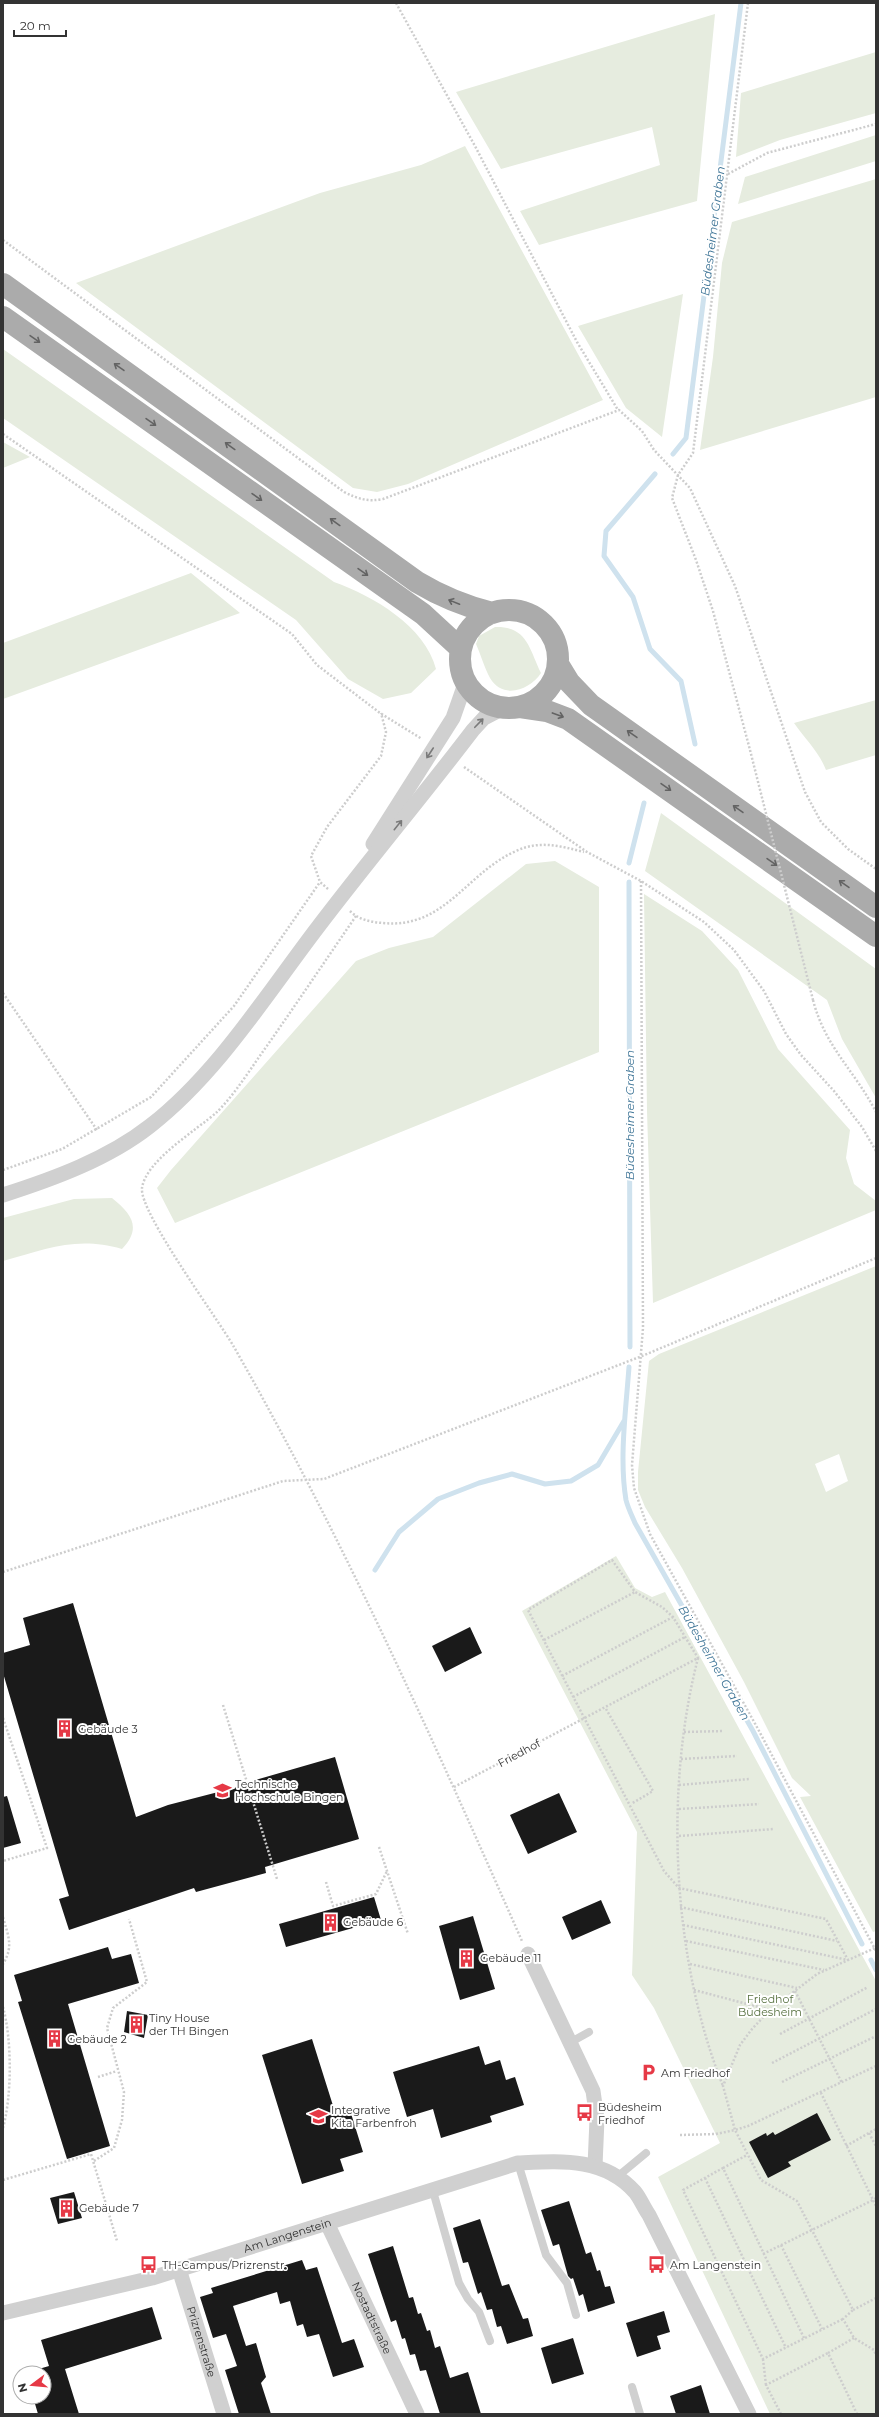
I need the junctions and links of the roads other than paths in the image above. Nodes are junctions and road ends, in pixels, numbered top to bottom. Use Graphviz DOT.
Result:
graph roads {
  1 [pos="3,284"];
  2 [pos="3,317"];
  3 [pos="492,613"];
  4 [pos="461,649"];
  5 [pos="558,664"];
  6 [pos="466,681"];
  7 [pos="512,707"];
  8 [pos="339,899"];
  9 [pos="876,907"];
  10 [pos="876,936"];
  11 [pos="3,1195"];
  12 [pos="528,1954"];
  13 [pos="589,2032"];
  14 [pos="571,2042"];
  15 [pos="646,2153"];
  16 [pos="518,2163"];
  17 [pos="595,2166"];
  18 [pos="617,2177"];
  19 [pos="433,2191"];
  20 [pos="327,2223"];
  21 [pos="179,2269"];
  22 [pos="3,2313"];
  23 [pos="576,2315"];
  24 [pos="490,2341"];
  25 [pos="632,2387"];
  26 [pos="224,2414"];
  27 [pos="417,2414"];
  28 [pos="640,2414"];
  29 [pos="749,2414"];
  3 -- 1 [label="main road, one-way"];
  2 -- 4 [label="main road, one-way"];
  3 -- 4 [label="main road"];
  3 -- 5 [label="main road"];
  4 -- 6 [label="main road"];
  5 -- 7 [label="main road"];
  9 -- 5 [label="main road, one-way"];
  6 -- 7 [label="main road"];
  6 -- 8 [label="street, one-way"];
  8 -- 7 [label="street, one-way"];
  7 -- 10 [label="main road, one-way"];
  8 -- 11 [label="street"];
  12 -- 14 [label="street"];
  13 -- 14 [label="lane"];
  14 -- 17 [label="street"];
  15 -- 18 [label="lane"];
  16 -- 17 [label="street, Am Langenstein"];
  16 -- 19 [label="street, Am Langenstein"];
  16 -- 23 [label="lane"];
  17 -- 18 [label="street, Am Langenstein"];
  18 -- 29 [label="street, Am Langenstein"];
  19 -- 20 [label="street, Am Langenstein"];
  19 -- 24 [label="lane"];
  20 -- 21 [label="street, Am Langenstein"];
  20 -- 27 [label="street, Nostadtstraße"];
  21 -- 22 [label="street, Am Langenstein"];
  21 -- 26 [label="street, Prizrenstraße"];
  25 -- 28 [label="lane"];
}
